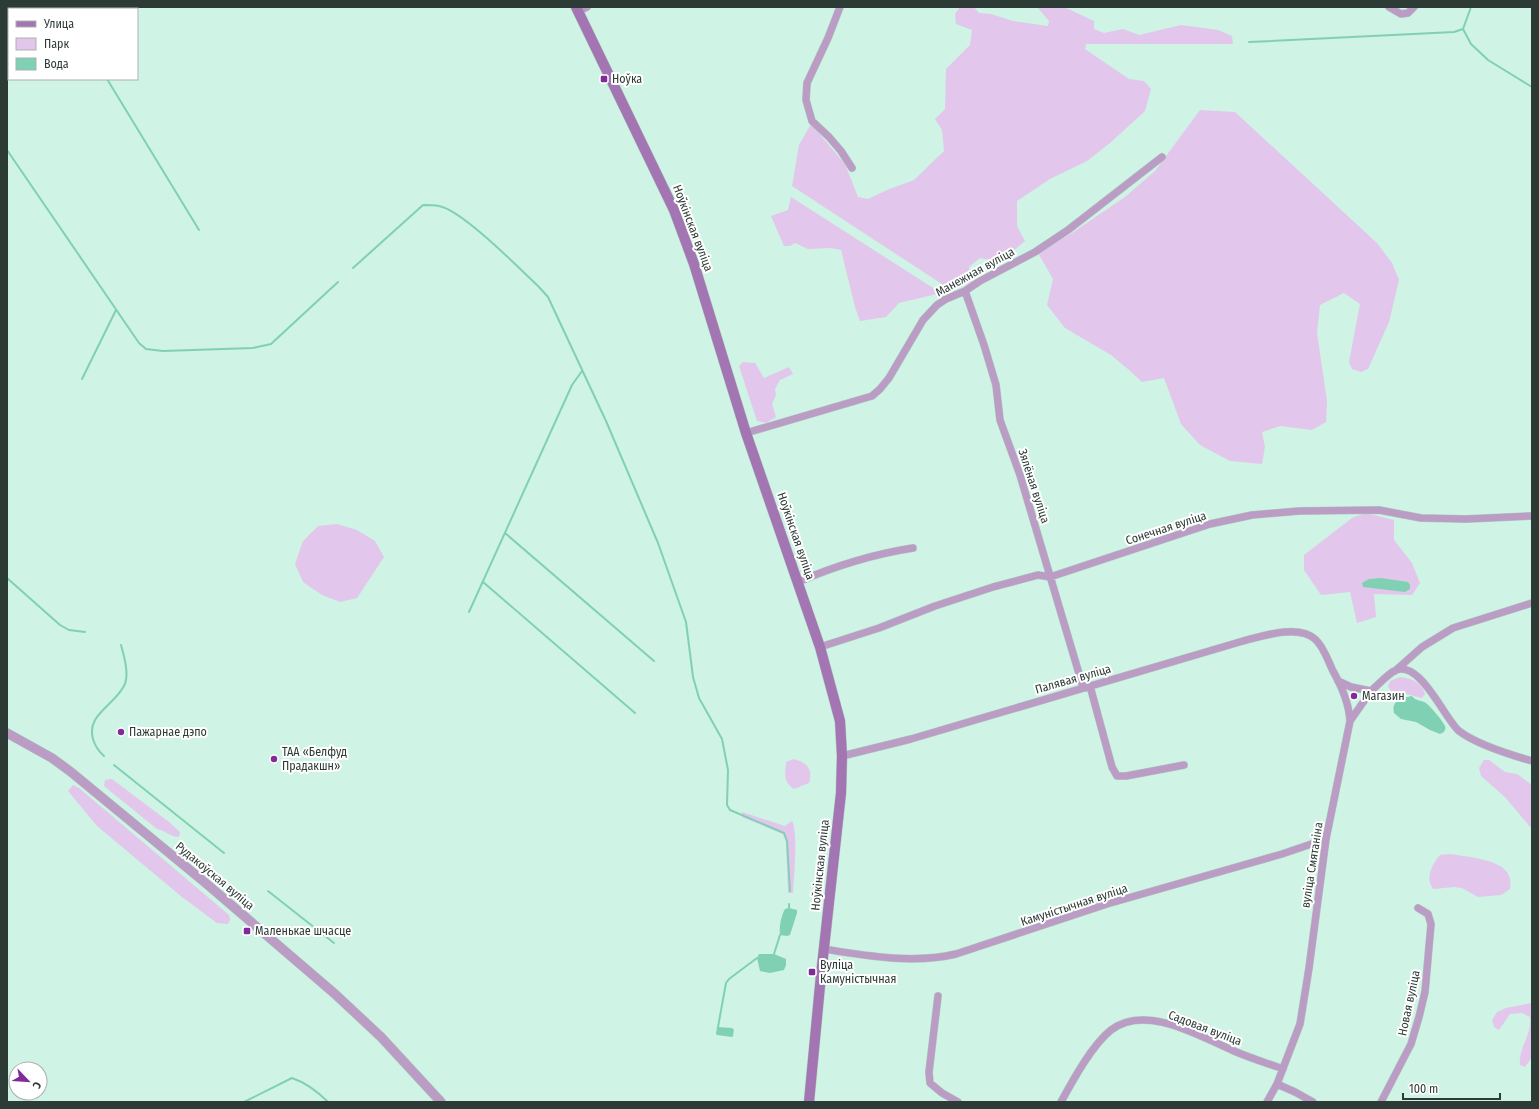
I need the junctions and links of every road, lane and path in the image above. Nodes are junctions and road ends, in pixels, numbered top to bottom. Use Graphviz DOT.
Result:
graph roads {
  1 [pos="840,7"];
  2 [pos="1389,7"];
  3 [pos="1414,7"];
  4 [pos="581,8"];
  5 [pos="1162,157"];
  6 [pos="852,168"];
  7 [pos="965,291"];
  8 [pos="746,433"];
  9 [pos="1532,516"];
  10 [pos="913,548"];
  11 [pos="1050,577"];
  12 [pos="798,582"];
  13 [pos="1532,603"];
  14 [pos="1310,636"];
  15 [pos="820,647"];
  16 [pos="1395,671"];
  17 [pos="1338,681"];
  18 [pos="1086,687"];
  19 [pos="1371,691"];
  20 [pos="1350,721"];
  21 [pos="7,733"];
  22 [pos="842,756"];
  23 [pos="1532,760"];
  24 [pos="1184,765"];
  25 [pos="1326,839"];
  26 [pos="1418,908"];
  27 [pos="824,949"];
  28 [pos="938,996"];
  29 [pos="1283,1069"];
  30 [pos="1277,1084"];
  31 [pos="441,1102"];
  32 [pos="809,1102"];
  33 [pos="958,1102"];
  34 [pos="1061,1102"];
  35 [pos="1267,1102"];
  36 [pos="1313,1102"];
  37 [pos="1381,1102"];
  1 -- 6 [label="street"];
  2 -- 3 [label="street"];
  4 -- 8 [label="main road, Ноўкінская вуліца"];
  5 -- 7 [label="street, Манежная вуліца"];
  7 -- 8 [label="street, Манежная вуліца"];
  7 -- 11 [label="street, Зялёная вуліца"];
  8 -- 12 [label="main road, Ноўкінская вуліца"];
  9 -- 11 [label="street, Сонечная вуліца"];
  10 -- 12 [label="street"];
  11 -- 15 [label="street, Сонечная вуліца"];
  11 -- 18 [label="street, Зялёная вуліца"];
  12 -- 15 [label="main road, Ноўкінская вуліца"];
  13 -- 16 [label="street"];
  14 -- 17 [label="street, вуліца Смятаніна"];
  14 -- 18 [label="street, Палявая вуліца"];
  15 -- 22 [label="main road, Ноўкінская вуліца"];
  16 -- 19 [label="street"];
  16 -- 23 [label="street"];
  17 -- 19 [label="street"];
  17 -- 20 [label="street, вуліца Смятаніна"];
  18 -- 22 [label="street, Палявая вуліца"];
  18 -- 24 [label="street, Зялёная вуліца"];
  19 -- 20 [label="street"];
  20 -- 25 [label="street, вуліца Смятаніна"];
  21 -- 31 [label="street, Рудакоўская вуліца"];
  22 -- 27 [label="main road, Ноўкінская вуліца"];
  25 -- 27 [label="street, Камуністычная вуліца"];
  25 -- 29 [label="street, вуліца Смятаніна"];
  26 -- 37 [label="street, Новая вуліца"];
  27 -- 32 [label="main road, Ноўкінская вуліца"];
  28 -- 33 [label="street"];
  29 -- 30 [label="street, вуліца Смятаніна"];
  29 -- 34 [label="street, Садовая вуліца"];
  30 -- 35 [label="street, вуліца Смятаніна"];
  30 -- 36 [label="street"];
}
